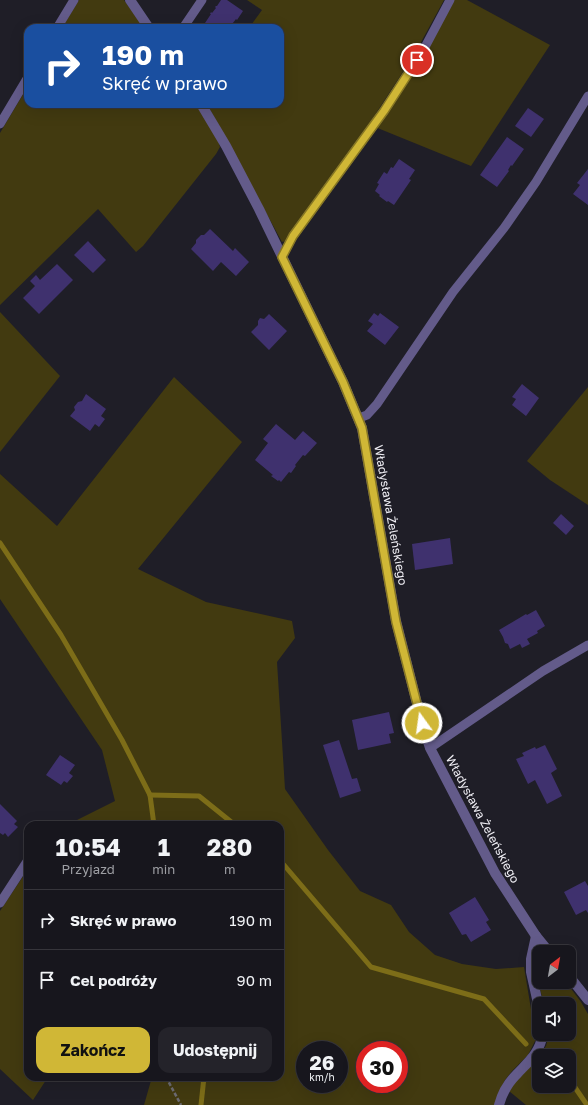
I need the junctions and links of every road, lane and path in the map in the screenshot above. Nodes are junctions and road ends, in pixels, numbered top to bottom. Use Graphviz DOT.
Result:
graph roads {
  1 [pos="74,0"];
  2 [pos="130,0"];
  3 [pos="202,0"];
  4 [pos="450,0"];
  5 [pos="59,24"];
  6 [pos="146,24"];
  7 [pos="186,24"];
  8 [pos="24,84"];
  9 [pos="588,96"];
  10 [pos="203,108"];
  11 [pos="0,124"];
  12 [pos="282,257"];
  13 [pos="358,418"];
  14 [pos="588,645"];
  15 [pos="430,748"];
  16 [pos="24,866"];
  17 [pos="0,903"];
  18 [pos="536,936"];
  19 [pos="543,945"];
  20 [pos="576,984"];
  21 [pos="537,997"];
  22 [pos="588,999"];
  23 [pos="542,1041"];
  24 [pos="168,1081"];
  25 [pos="181,1105"];
  26 [pos="499,1105"];
  1 -- 5 [label="lane"];
  2 -- 6 [label="street"];
  3 -- 7 [label="lane"];
  4 -- 12 [label="lane"];
  8 -- 11 [label="lane"];
  9 -- 13 [label="lane"];
  10 -- 12 [label="street, Władysława Żeleńskiego"];
  12 -- 13 [label="street, Władysława Żeleńskiego"];
  13 -- 15 [label="street, Władysława Żeleńskiego"];
  14 -- 15 [label="lane"];
  15 -- 18 [label="street, Władysława Żeleńskiego"];
  16 -- 17 [label="lane"];
  18 -- 19 [label="street, Władysława Żeleńskiego"];
  18 -- 21 [label="street"];
  20 -- 22 [label="street"];
  23 -- 26 [label="street"];
  24 -- 25 [label="path"];
}
